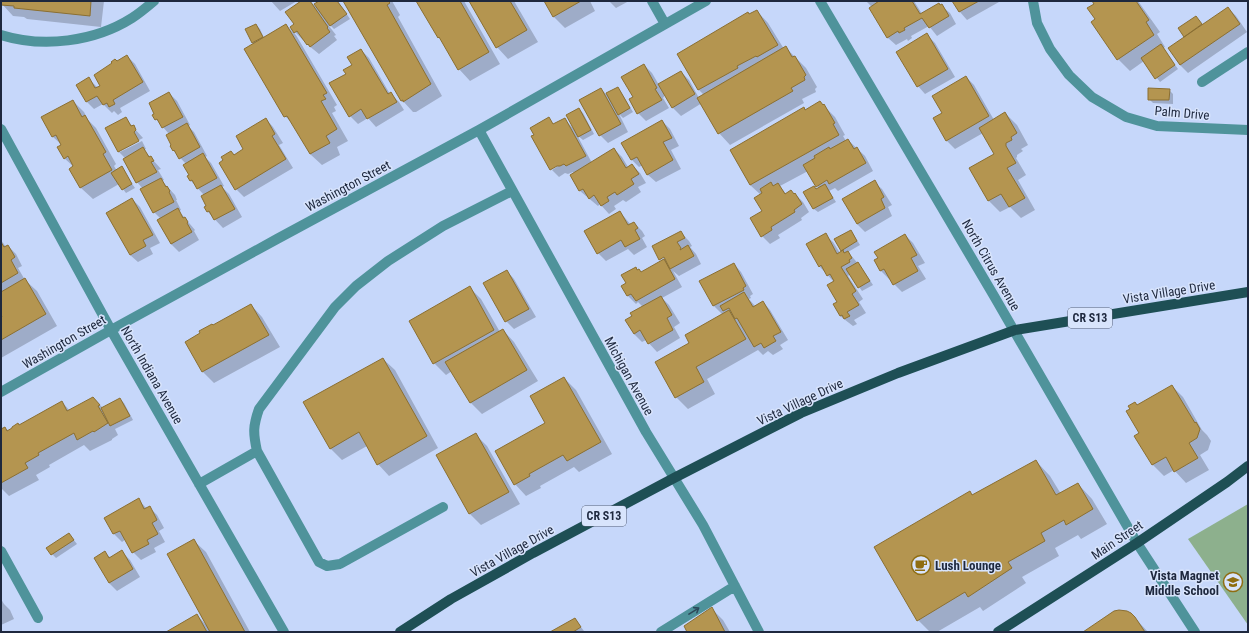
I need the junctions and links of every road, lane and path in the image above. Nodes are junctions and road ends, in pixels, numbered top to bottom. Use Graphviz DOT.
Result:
graph roads {
  1 [pos="652,1"];
  2 [pos="706,1"];
  3 [pos="820,1"];
  4 [pos="1033,1"];
  5 [pos="149,2"];
  6 [pos="666,24"];
  7 [pos="1,35"];
  8 [pos="1248,52"];
  9 [pos="1202,82"];
  10 [pos="1,129"];
  11 [pos="479,130"];
  12 [pos="1248,130"];
  13 [pos="512,191"];
  14 [pos="1248,292"];
  15 [pos="111,330"];
  16 [pos="1015,330"];
  17 [pos="1,392"];
  18 [pos="257,451"];
  19 [pos="1248,466"];
  20 [pos="674,478"];
  21 [pos="199,484"];
  22 [pos="443,507"];
  23 [pos="1137,543"];
  24 [pos="1,551"];
  25 [pos="735,586"];
  26 [pos="38,618"];
  27 [pos="284,632"];
  28 [pos="400,632"];
  29 [pos="661,632"];
  30 [pos="760,632"];
  31 [pos="998,632"];
  32 [pos="1195,632"];
  1 -- 6 [label="street"];
  2 -- 6 [label="street, Washington Street"];
  3 -- 16 [label="street, North Citrus Avenue"];
  4 -- 12 [label="street, Palm Drive"];
  5 -- 7 [label="street"];
  6 -- 11 [label="street, Washington Street"];
  8 -- 9 [label="street"];
  10 -- 15 [label="street, North Indiana Avenue"];
  11 -- 13 [label="street, Michigan Avenue"];
  11 -- 15 [label="street, Washington Street"];
  13 -- 18 [label="street"];
  13 -- 20 [label="street, Michigan Avenue"];
  14 -- 16 [label="main road, Vista Village Drive / CR S13"];
  15 -- 17 [label="street, Washington Street"];
  15 -- 21 [label="street, North Indiana Avenue"];
  16 -- 20 [label="main road, Vista Village Drive / CR S13"];
  16 -- 23 [label="street, North Citrus Avenue"];
  18 -- 21 [label="street"];
  18 -- 22 [label="street"];
  19 -- 23 [label="main road, Main Street"];
  20 -- 25 [label="street, Michigan Avenue"];
  20 -- 28 [label="main road, Vista Village Drive / CR S13"];
  21 -- 27 [label="street, North Indiana Avenue"];
  23 -- 31 [label="main road, Main Street"];
  23 -- 32 [label="street, North Citrus Avenue"];
  24 -- 26 [label="street"];
  29 -- 25 [label="street, one-way"];
  25 -- 30 [label="street, Michigan Avenue"];
}
